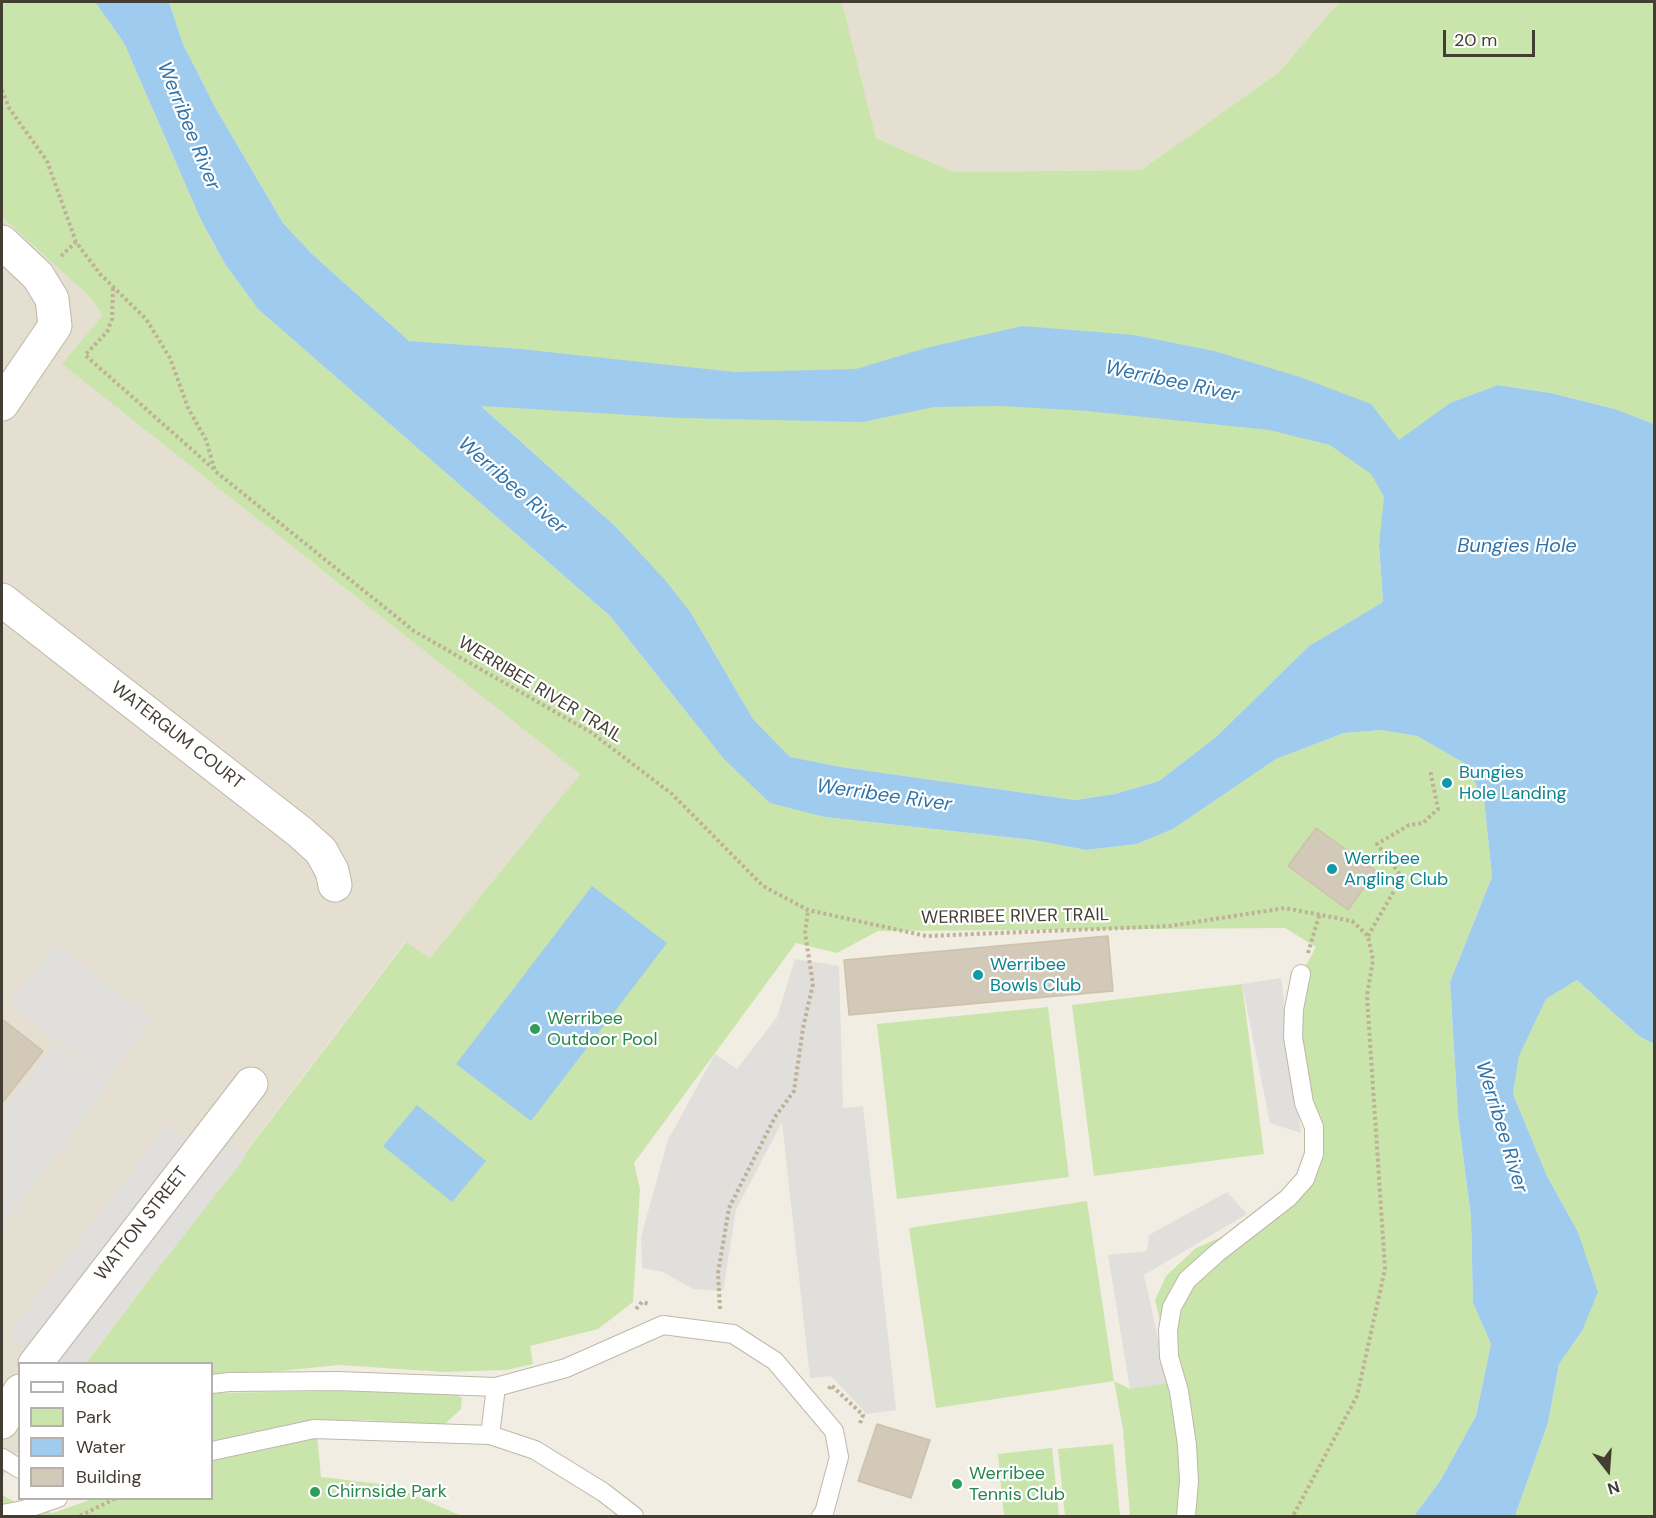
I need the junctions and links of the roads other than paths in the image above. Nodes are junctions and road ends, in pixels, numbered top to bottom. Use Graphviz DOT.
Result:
graph roads {
  1 [pos="2,242"];
  2 [pos="2,404"];
  3 [pos="2,600"];
  4 [pos="335,885"];
  5 [pos="1301,974"];
  6 [pos="251,1084"];
  7 [pos="37,1362"];
  8 [pos="18,1373"];
  9 [pos="2,1382"];
  10 [pos="213,1384"];
  11 [pos="496,1387"];
  12 [pos="18,1394"];
  13 [pos="2,1422"];
  14 [pos="490,1435"];
  15 [pos="213,1451"];
  16 [pos="2,1458"];
  17 [pos="18,1468"];
  18 [pos="52,1500"];
  19 [pos="2,1514"];
  20 [pos="634,1516"];
  21 [pos="820,1516"];
  22 [pos="1186,1516"];
  1 -- 2 [label="street"];
  3 -- 4 [label="street, WATERGUM COURT"];
  5 -- 22 [label="lane"];
  6 -- 7 [label="street, WATTON STREET"];
  8 -- 9 [label="street"];
  10 -- 11 [label="lane"];
  11 -- 14 [label="lane"];
  11 -- 21 [label="lane"];
  12 -- 13 [label="street"];
  14 -- 15 [label="lane"];
  14 -- 20 [label="lane"];
  16 -- 17 [label="lane"];
  18 -- 19 [label="lane"];
}
